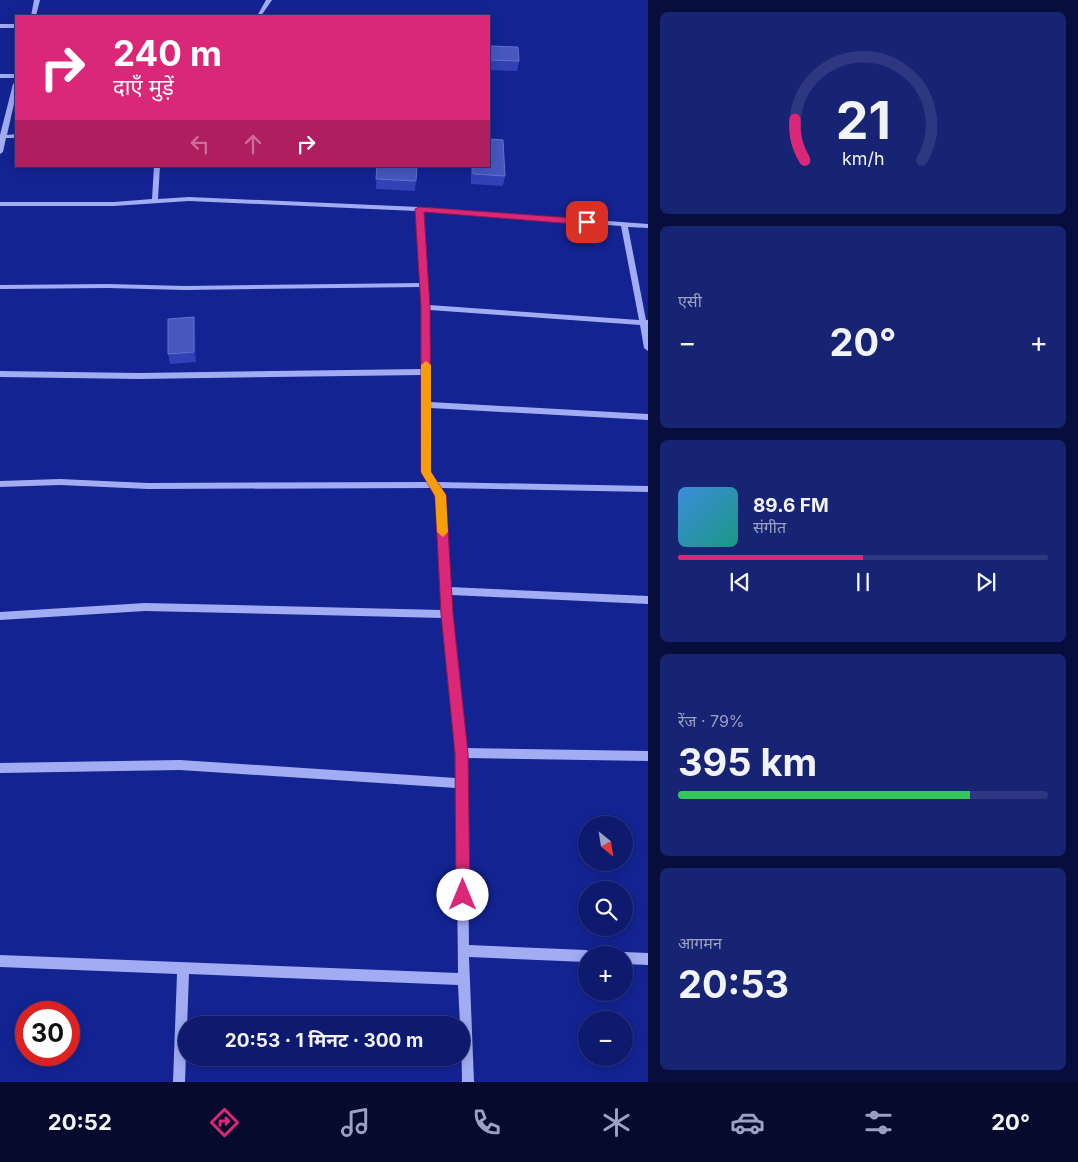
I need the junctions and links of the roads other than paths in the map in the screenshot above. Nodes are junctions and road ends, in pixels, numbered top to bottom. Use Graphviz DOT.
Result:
graph roads {
  1 [pos="37,0"];
  2 [pos="269,0"];
  3 [pos="33,15"];
  4 [pos="260,15"];
  5 [pos="0,26"];
  6 [pos="15,26"];
  7 [pos="0,76"];
  8 [pos="15,76"];
  9 [pos="15,88"];
  10 [pos="15,136"];
  11 [pos="2,137"];
  12 [pos="0,152"];
  13 [pos="157,167"];
  14 [pos="155,202"];
  15 [pos="0,204"];
  16 [pos="419,209"];
  17 [pos="624,225"];
  18 [pos="648,226"];
  19 [pos="424,284"];
  20 [pos="0,288"];
  21 [pos="426,307"];
  22 [pos="645,323"];
  23 [pos="648,348"];
  24 [pos="426,372"];
  25 [pos="0,374"];
  26 [pos="427,405"];
  27 [pos="648,417"];
  28 [pos="0,484"];
  29 [pos="434,485"];
  30 [pos="648,489"];
  31 [pos="446,591"];
  32 [pos="648,600"];
  33 [pos="447,614"];
  34 [pos="0,616"];
  35 [pos="461,753"];
  36 [pos="648,756"];
  37 [pos="0,768"];
  38 [pos="462,783"];
  39 [pos="464,951"];
  40 [pos="578,956"];
  41 [pos="633,958"];
  42 [pos="648,959"];
  43 [pos="0,961"];
  44 [pos="183,969"];
  45 [pos="464,979"];
  46 [pos="178,1082"];
  47 [pos="468,1082"];
  1 -- 3 [label="street"];
  2 -- 4 [label="street"];
  5 -- 6 [label="street"];
  7 -- 8 [label="street"];
  9 -- 11 [label="street"];
  10 -- 11 [label="street"];
  11 -- 12 [label="street"];
  13 -- 14 [label="street"];
  14 -- 15 [label="street"];
  14 -- 16 [label="street"];
  16 -- 17 [label="street"];
  16 -- 19 [label="street"];
  17 -- 18 [label="street"];
  17 -- 22 [label="street"];
  19 -- 20 [label="street"];
  19 -- 21 [label="street"];
  21 -- 22 [label="street"];
  21 -- 24 [label="street"];
  22 -- 23 [label="street"];
  24 -- 25 [label="street"];
  24 -- 26 [label="street"];
  26 -- 27 [label="street"];
  26 -- 29 [label="street"];
  28 -- 29 [label="street"];
  29 -- 30 [label="street"];
  29 -- 31 [label="street"];
  31 -- 32 [label="street"];
  31 -- 33 [label="street"];
  33 -- 34 [label="street"];
  33 -- 35 [label="street"];
  35 -- 36 [label="street"];
  35 -- 38 [label="street"];
  37 -- 38 [label="street"];
  38 -- 39 [label="street"];
  39 -- 40 [label="street"];
  39 -- 45 [label="street"];
  41 -- 42 [label="street"];
  43 -- 44 [label="street"];
  44 -- 45 [label="street"];
  44 -- 46 [label="street"];
  45 -- 47 [label="street"];
}
